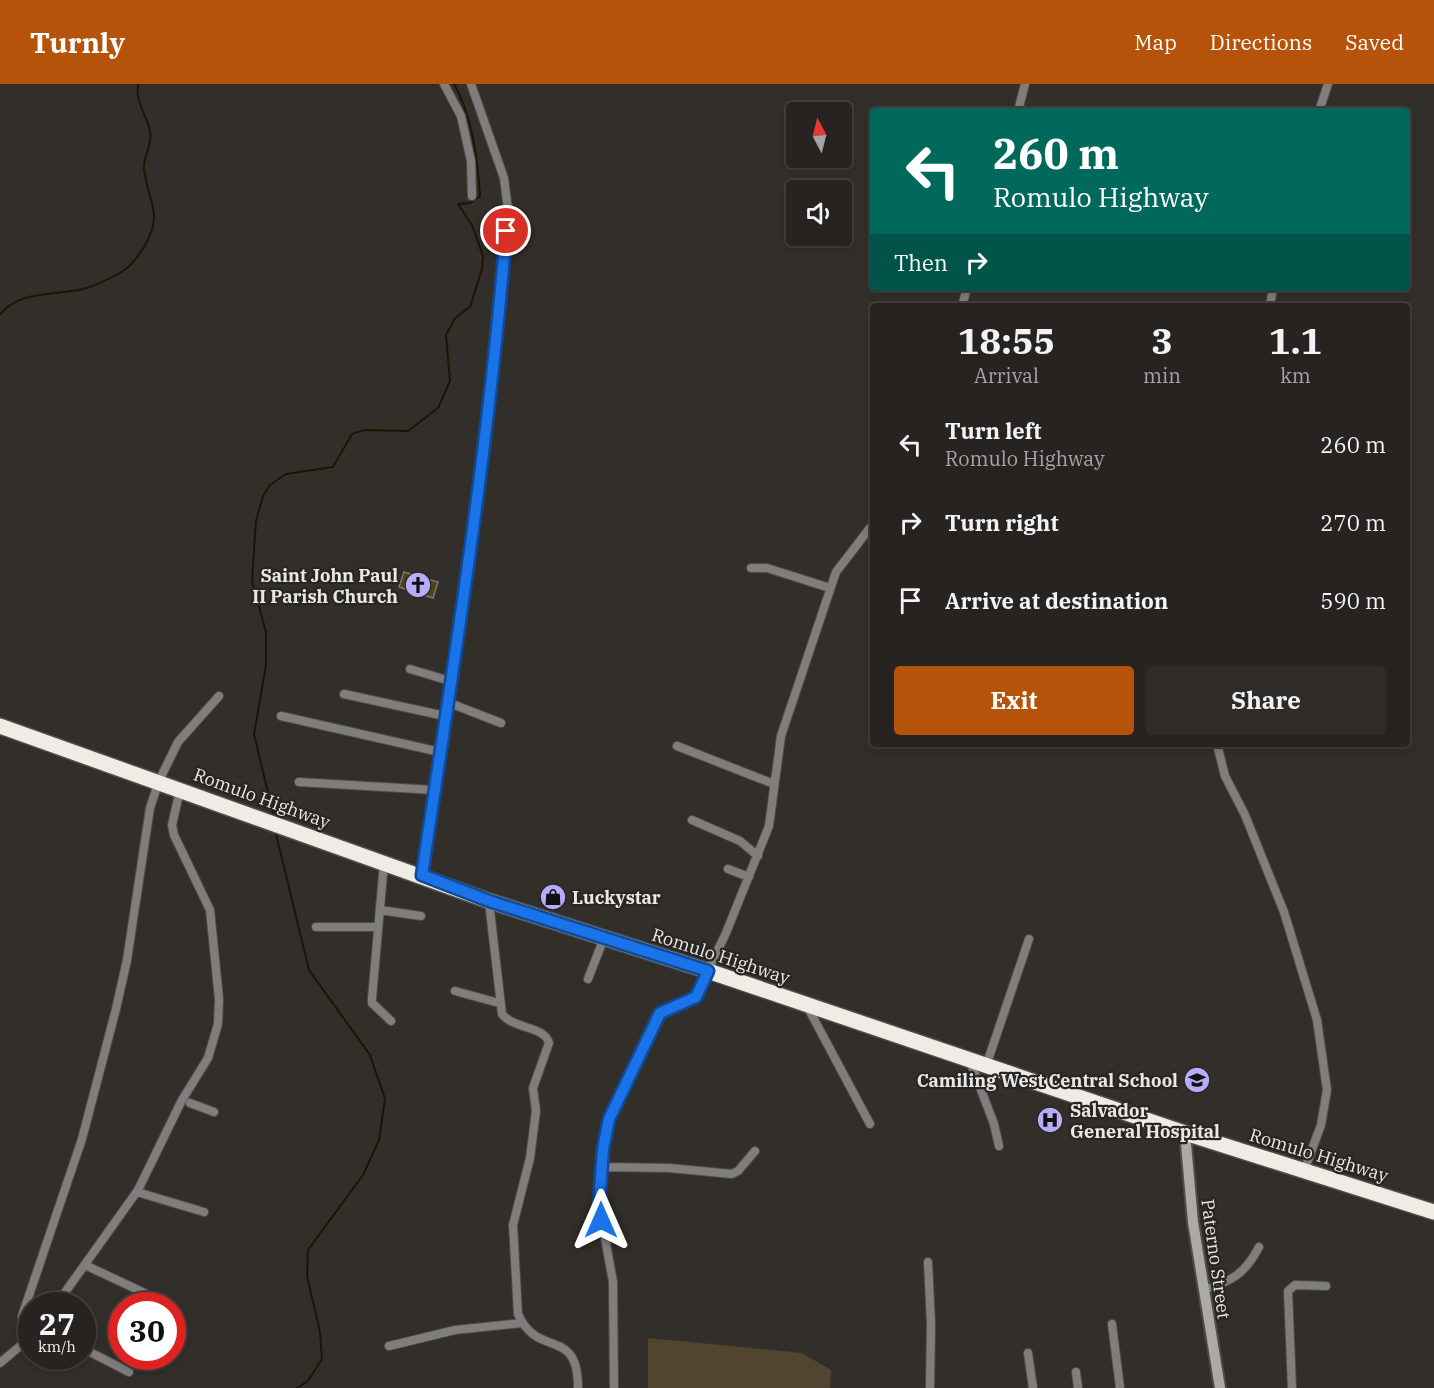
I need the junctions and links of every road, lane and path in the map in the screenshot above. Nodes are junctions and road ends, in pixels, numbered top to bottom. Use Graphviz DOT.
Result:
graph roads {
  1 [pos="444,84"];
  2 [pos="471,84"];
  3 [pos="1025,84"];
  4 [pos="1328,84"];
  5 [pos="1019,108"];
  6 [pos="1320,108"];
  7 [pos="472,196"];
  8 [pos="869,533"];
  9 [pos="751,568"];
  10 [pos="830,588"];
  11 [pos="410,669"];
  12 [pos="450,681"];
  13 [pos="344,694"];
  14 [pos="219,696"];
  15 [pos="447,702"];
  16 [pos="281,716"];
  17 [pos="445,716"];
  18 [pos="501,723"];
  19 [pos="0,726"];
  20 [pos="677,746"];
  21 [pos="1218,747"];
  22 [pos="440,752"];
  23 [pos="159,781"];
  24 [pos="299,782"];
  25 [pos="774,784"];
  26 [pos="181,789"];
  27 [pos="434,790"];
  28 [pos="692,820"];
  29 [pos="758,856"];
  30 [pos="385,862"];
  31 [pos="728,869"];
  32 [pos="422,875"];
  33 [pos="749,877"];
  34 [pos="489,901"];
  35 [pos="380,910"];
  36 [pos="421,916"];
  37 [pos="316,927"];
  38 [pos="378,927"];
  39 [pos="604,938"];
  40 [pos="1029,939"];
  41 [pos="708,971"];
  42 [pos="588,979"];
  43 [pos="454,991"];
  44 [pos="499,1003"];
  45 [pos="806,1005"];
  46 [pos="391,1021"];
  47 [pos="969,1060"];
  48 [pos="986,1066"];
  49 [pos="186,1102"];
  50 [pos="214,1112"];
  51 [pos="870,1124"];
  52 [pos="1185,1133"];
  53 [pos="999,1146"];
  54 [pos="756,1151"];
  55 [pos="603,1167"];
  56 [pos="1304,1171"];
  57 [pos="137,1192"];
  58 [pos="204,1212"];
  59 [pos="1434,1212"];
  60 [pos="1259,1247"];
  61 [pos="928,1262"];
  62 [pos="85,1265"];
  63 [pos="1326,1286"];
  64 [pos="1203,1290"];
  65 [pos="30,1292"];
  66 [pos="65,1292"];
  67 [pos="142,1292"];
  68 [pos="522,1323"];
  69 [pos="1112,1324"];
  70 [pos="389,1346"];
  71 [pos="18,1348"];
  72 [pos="1028,1353"];
  73 [pos="96,1355"];
  74 [pos="0,1363"];
  75 [pos="129,1372"];
  76 [pos="1076,1372"];
  77 [pos="578,1388"];
  78 [pos="614,1388"];
  79 [pos="930,1388"];
  80 [pos="1033,1388"];
  81 [pos="1078,1388"];
  82 [pos="1120,1388"];
  83 [pos="1221,1388"];
  84 [pos="1292,1388"];
  1 -- 7 [label="street"];
  2 -- 12 [label="street"];
  3 -- 5 [label="street"];
  4 -- 6 [label="street"];
  8 -- 10 [label="street"];
  9 -- 10 [label="street"];
  10 -- 25 [label="street"];
  11 -- 12 [label="street"];
  12 -- 15 [label="street"];
  13 -- 17 [label="street"];
  14 -- 23 [label="street"];
  15 -- 17 [label="street"];
  15 -- 18 [label="street"];
  16 -- 22 [label="street"];
  17 -- 22 [label="street"];
  19 -- 23 [label="highway, Romulo Highway"];
  20 -- 25 [label="street"];
  21 -- 56 [label="street"];
  22 -- 27 [label="street"];
  23 -- 26 [label="highway, Romulo Highway"];
  23 -- 65 [label="street"];
  24 -- 27 [label="street"];
  25 -- 29 [label="street"];
  26 -- 30 [label="highway, Romulo Highway"];
  26 -- 49 [label="street"];
  27 -- 32 [label="street"];
  28 -- 29 [label="street"];
  29 -- 33 [label="street"];
  30 -- 32 [label="highway, Romulo Highway"];
  30 -- 35 [label="street"];
  31 -- 33 [label="street"];
  32 -- 34 [label="highway, Romulo Highway"];
  33 -- 41 [label="street"];
  34 -- 39 [label="highway, Romulo Highway"];
  34 -- 44 [label="street"];
  35 -- 36 [label="street"];
  35 -- 38 [label="street"];
  37 -- 38 [label="street"];
  38 -- 46 [label="street"];
  39 -- 41 [label="highway, Romulo Highway"];
  39 -- 42 [label="street"];
  40 -- 48 [label="street"];
  41 -- 45 [label="highway, Romulo Highway"];
  41 -- 55 [label="street"];
  43 -- 44 [label="street"];
  44 -- 68 [label="street"];
  45 -- 47 [label="highway, Romulo Highway"];
  45 -- 51 [label="street"];
  47 -- 48 [label="highway, Romulo Highway"];
  47 -- 53 [label="street"];
  48 -- 52 [label="highway, Romulo Highway"];
  49 -- 50 [label="street"];
  49 -- 57 [label="street"];
  52 -- 56 [label="highway, Romulo Highway"];
  52 -- 64 [label="street, Paterno Street"];
  54 -- 55 [label="street"];
  55 -- 78 [label="street"];
  56 -- 59 [label="highway, Romulo Highway"];
  57 -- 58 [label="street"];
  57 -- 62 [label="street"];
  60 -- 64 [label="street"];
  61 -- 79 [label="street"];
  62 -- 66 [label="street"];
  62 -- 67 [label="street"];
  63 -- 84 [label="street"];
  64 -- 83 [label="street, Paterno Street"];
  68 -- 70 [label="street"];
  68 -- 77 [label="street"];
  69 -- 82 [label="street"];
  71 -- 74 [label="street"];
  72 -- 80 [label="street"];
  73 -- 75 [label="street"];
  76 -- 81 [label="street"];
}
